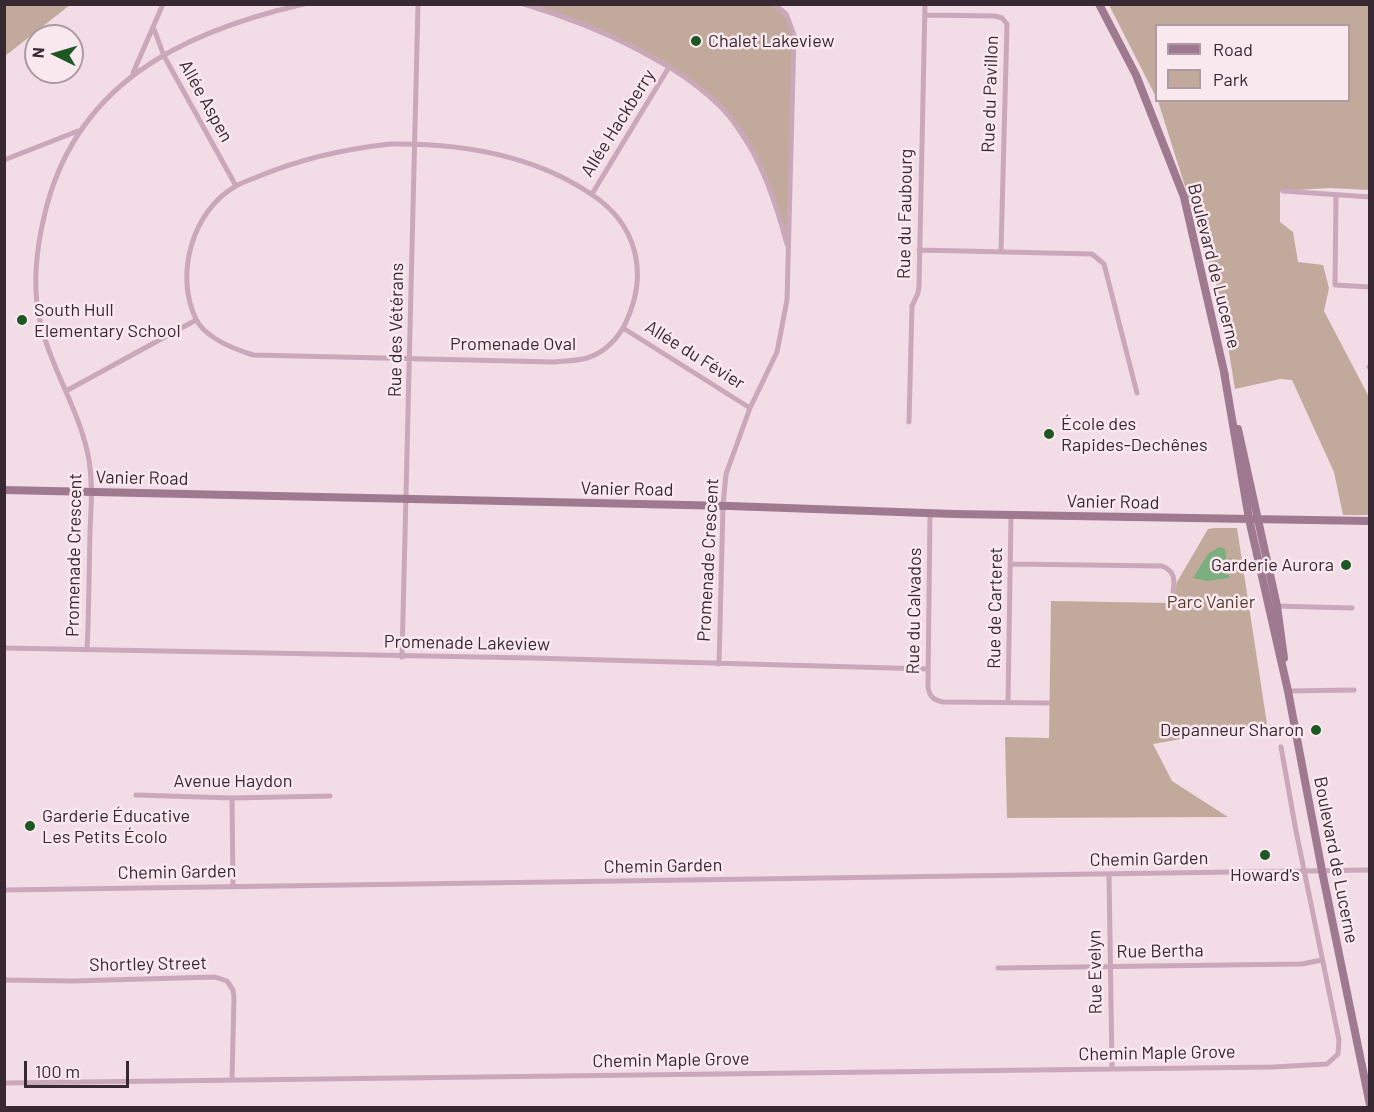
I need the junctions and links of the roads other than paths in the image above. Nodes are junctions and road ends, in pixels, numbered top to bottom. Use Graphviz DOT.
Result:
graph roads {
  1 [pos="163,4"];
  2 [pos="304,4"];
  3 [pos="418,4"];
  4 [pos="524,4"];
  5 [pos="774,4"];
  6 [pos="925,4"];
  7 [pos="1100,4"];
  8 [pos="925,15"];
  9 [pos="154,29"];
  10 [pos="164,56"];
  11 [pos="669,67"];
  12 [pos="133,75"];
  13 [pos="78,131"];
  14 [pos="415,144"];
  15 [pos="4,160"];
  16 [pos="236,186"];
  17 [pos="1283,191"];
  18 [pos="592,194"];
  19 [pos="1336,195"];
  20 [pos="1370,197"];
  21 [pos="920,250"];
  22 [pos="1001,251"];
  23 [pos="789,252"];
  24 [pos="1370,287"];
  25 [pos="196,320"];
  26 [pos="623,328"];
  27 [pos="411,358"];
  28 [pos="66,391"];
  29 [pos="1137,393"];
  30 [pos="750,408"];
  31 [pos="909,422"];
  32 [pos="4,490"];
  33 [pos="93,491"];
  34 [pos="407,500"];
  35 [pos="723,506"];
  36 [pos="930,514"];
  37 [pos="1011,515"];
  38 [pos="1253,519"];
  39 [pos="1370,521"];
  40 [pos="1011,564"];
  41 [pos="1173,592"];
  42 [pos="1268,606"];
  43 [pos="1277,606"];
  44 [pos="1352,608"];
  45 [pos="4,648"];
  46 [pos="87,650"];
  47 [pos="402,657"];
  48 [pos="719,664"];
  49 [pos="928,669"];
  50 [pos="1354,690"];
  51 [pos="1288,691"];
  52 [pos="1008,702"];
  53 [pos="1048,703"];
  54 [pos="1281,747"];
  55 [pos="136,795"];
  56 [pos="330,796"];
  57 [pos="232,798"];
  58 [pos="1370,870"];
  59 [pos="1305,872"];
  60 [pos="1322,872"];
  61 [pos="1109,874"];
  62 [pos="233,886"];
  63 [pos="4,890"];
  64 [pos="1322,960"];
  65 [pos="1110,967"];
  66 [pos="998,968"];
  67 [pos="4,980"];
  68 [pos="1112,1068"];
  69 [pos="232,1080"];
  70 [pos="4,1083"];
  71 [pos="1370,1105"];
  1 -- 9 [label="street"];
  2 -- 10 [label="street, Promenade Crescent"];
  3 -- 14 [label="street, Rue des Vétérans"];
  4 -- 11 [label="street, Promenade Crescent"];
  5 -- 23 [label="street, Promenade Crescent"];
  6 -- 8 [label="street, Rue du Faubourg"];
  7 -- 38 [label="street, Boulevard de Lucerne"];
  8 -- 21 [label="street, Rue du Faubourg"];
  8 -- 22 [label="street, Rue du Pavillon"];
  9 -- 10 [label="street, Allée Aspen"];
  9 -- 12 [label="street"];
  10 -- 12 [label="street, Promenade Crescent"];
  10 -- 16 [label="street, Allée Aspen"];
  11 -- 18 [label="street, Allée Hackberry"];
  11 -- 23 [label="street, Promenade Crescent"];
  12 -- 13 [label="street, Promenade Crescent"];
  13 -- 15 [label="street"];
  13 -- 28 [label="street, Promenade Crescent"];
  14 -- 16 [label="street, Promenade Oval"];
  14 -- 18 [label="street, Promenade Oval"];
  14 -- 27 [label="street, Rue des Vétérans"];
  16 -- 25 [label="street, Promenade Oval"];
  17 -- 19 [label="street"];
  18 -- 26 [label="street, Promenade Oval"];
  19 -- 20 [label="street"];
  19 -- 24 [label="street"];
  21 -- 22 [label="street"];
  21 -- 31 [label="street, Rue du Faubourg"];
  22 -- 29 [label="street"];
  23 -- 30 [label="street, Promenade Crescent"];
  25 -- 27 [label="street, Promenade Oval"];
  25 -- 28 [label="street"];
  26 -- 27 [label="street, Promenade Oval"];
  26 -- 30 [label="street, Allée du Févier"];
  27 -- 34 [label="street, Rue des Vétérans"];
  28 -- 33 [label="street, Promenade Crescent"];
  30 -- 35 [label="street, Promenade Crescent"];
  32 -- 33 [label="street, Vanier Road"];
  33 -- 34 [label="street, Vanier Road"];
  33 -- 46 [label="street, Promenade Crescent"];
  34 -- 35 [label="street, Vanier Road"];
  34 -- 47 [label="street, Rue des Vétérans"];
  35 -- 36 [label="street, Vanier Road"];
  35 -- 48 [label="street, Promenade Crescent"];
  36 -- 37 [label="street, Vanier Road"];
  36 -- 49 [label="street, Rue du Calvados"];
  37 -- 38 [label="street, Vanier Road"];
  37 -- 40 [label="street, Rue de Carteret"];
  38 -- 39 [label="street, Vanier Road"];
  38 -- 42 [label="street, Boulevard de Lucerne"];
  38 -- 43 [label="street, Boulevard de Lucerne"];
  40 -- 41 [label="street"];
  40 -- 52 [label="street, Rue de Carteret"];
  42 -- 43 [label="street"];
  42 -- 51 [label="street, Boulevard de Lucerne"];
  43 -- 44 [label="street"];
  43 -- 51 [label="street, Boulevard de Lucerne"];
  45 -- 46 [label="street, Promenade Lakeview"];
  46 -- 47 [label="street, Promenade Lakeview"];
  47 -- 48 [label="street, Promenade Lakeview"];
  48 -- 49 [label="street, Promenade Lakeview"];
  49 -- 52 [label="street, Rue du Calvados"];
  50 -- 51 [label="street"];
  51 -- 60 [label="street, Boulevard de Lucerne"];
  52 -- 53 [label="street, Rue du Calvados"];
  54 -- 59 [label="street"];
  55 -- 57 [label="street, Avenue Haydon"];
  56 -- 57 [label="street, Avenue Haydon"];
  57 -- 62 [label="street"];
  58 -- 60 [label="street, Chemin Garden"];
  59 -- 60 [label="street, Chemin Garden"];
  59 -- 61 [label="street, Chemin Garden"];
  59 -- 64 [label="street"];
  60 -- 71 [label="street, Boulevard de Lucerne"];
  61 -- 62 [label="street, Chemin Garden"];
  61 -- 65 [label="street, Rue Evelyn"];
  62 -- 63 [label="street, Chemin Garden"];
  64 -- 65 [label="street, Rue Bertha"];
  64 -- 68 [label="street, Chemin Maple Grove"];
  65 -- 66 [label="street, Rue Bertha"];
  65 -- 68 [label="street, Rue Evelyn"];
  67 -- 69 [label="street, Shortley Street"];
  68 -- 69 [label="street, Chemin Maple Grove"];
  69 -- 70 [label="street, Chemin Maple Grove"];
}
